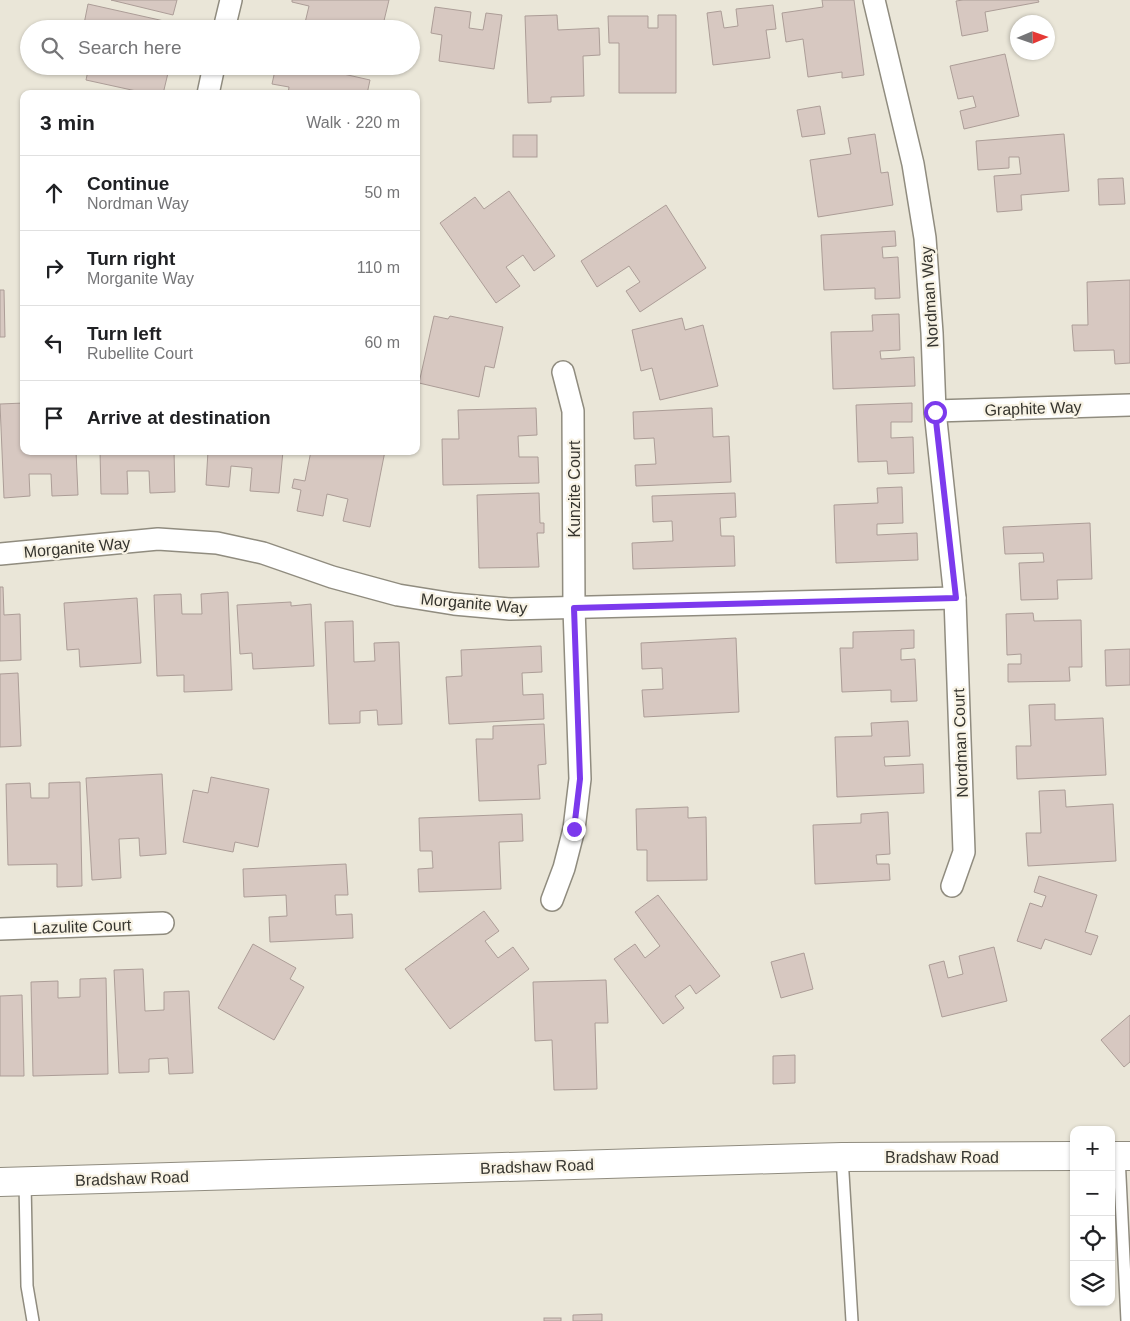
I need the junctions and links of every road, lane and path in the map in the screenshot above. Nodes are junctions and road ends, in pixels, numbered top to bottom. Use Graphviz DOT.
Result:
graph roads {
  1 [pos="231,0"];
  2 [pos="874,0"];
  3 [pos="226,20"];
  4 [pos="212,75"];
  5 [pos="209,90"];
  6 [pos="563,372"];
  7 [pos="1130,405"];
  8 [pos="935,412"];
  9 [pos="0,554"];
  10 [pos="956,598"];
  11 [pos="574,608"];
  12 [pos="952,886"];
  13 [pos="552,900"];
  14 [pos="163,923"];
  15 [pos="0,929"];
  16 [pos="1070,1156"];
  17 [pos="1120,1156"];
  18 [pos="842,1157"];
  19 [pos="12,1182"];
  20 [pos="33,1321"];
  21 [pos="852,1321"];
  22 [pos="1128,1321"];
  1 -- 3 [label="street"];
  2 -- 8 [label="street, Nordman Way"];
  4 -- 5 [label="street"];
  6 -- 11 [label="street, Kunzite Court"];
  7 -- 8 [label="street, Graphite Way"];
  8 -- 10 [label="street, Nordman Way"];
  9 -- 11 [label="street, Morganite Way"];
  10 -- 11 [label="street, Morganite Way"];
  10 -- 12 [label="street, Nordman Court"];
  11 -- 13 [label="street, Kunzite Court"];
  14 -- 15 [label="street, Lazulite Court"];
  16 -- 18 [label="main road, Bradshaw Road"];
  17 -- 22 [label="lane"];
  18 -- 19 [label="main road, Bradshaw Road"];
  18 -- 21 [label="lane"];
  19 -- 20 [label="lane"];
}
